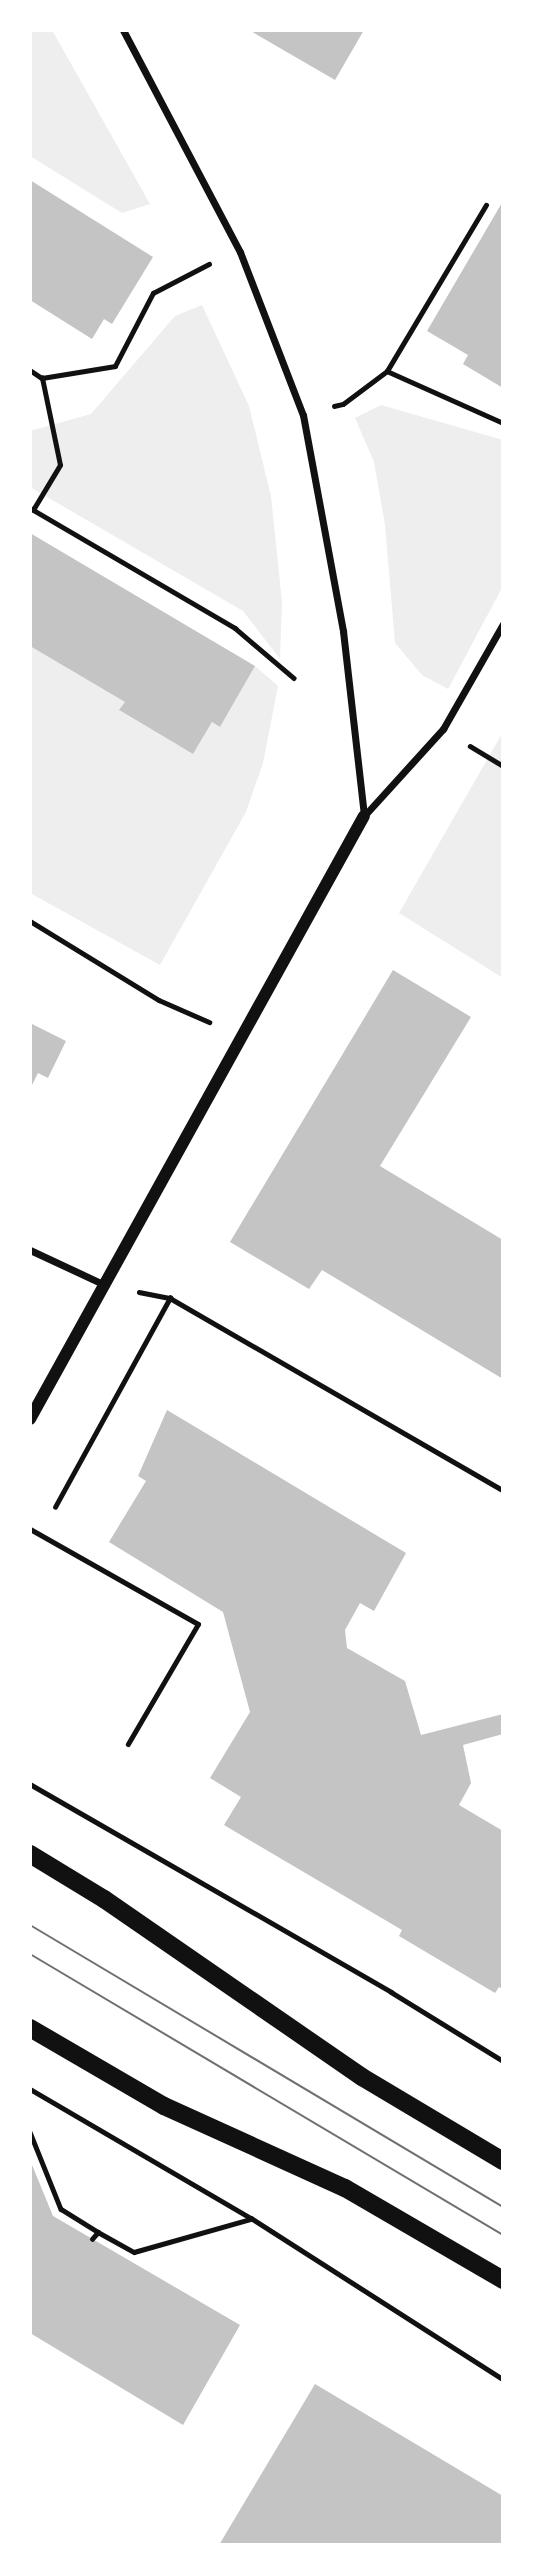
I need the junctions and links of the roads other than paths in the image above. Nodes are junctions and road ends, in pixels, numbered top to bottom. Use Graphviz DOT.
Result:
graph roads {
  1 [pos="124,30"];
  2 [pos="503,624"];
  3 [pos="364,816"];
  4 [pos="30,1250"];
  5 [pos="105,1285"];
  6 [pos="30,1419"];
  7 [pos="30,1529"];
  8 [pos="128,1744"];
  9 [pos="30,1854"];
  10 [pos="30,2028"];
  11 [pos="503,2161"];
  12 [pos="503,2280"];
  1 -- 3 [label="street"];
  2 -- 3 [label="street"];
  3 -- 5 [label="street"];
  4 -- 5 [label="street"];
  5 -- 6 [label="street"];
  7 -- 8 [label="lane"];
  9 -- 11 [label="main road"];
  10 -- 12 [label="main road"];
}
